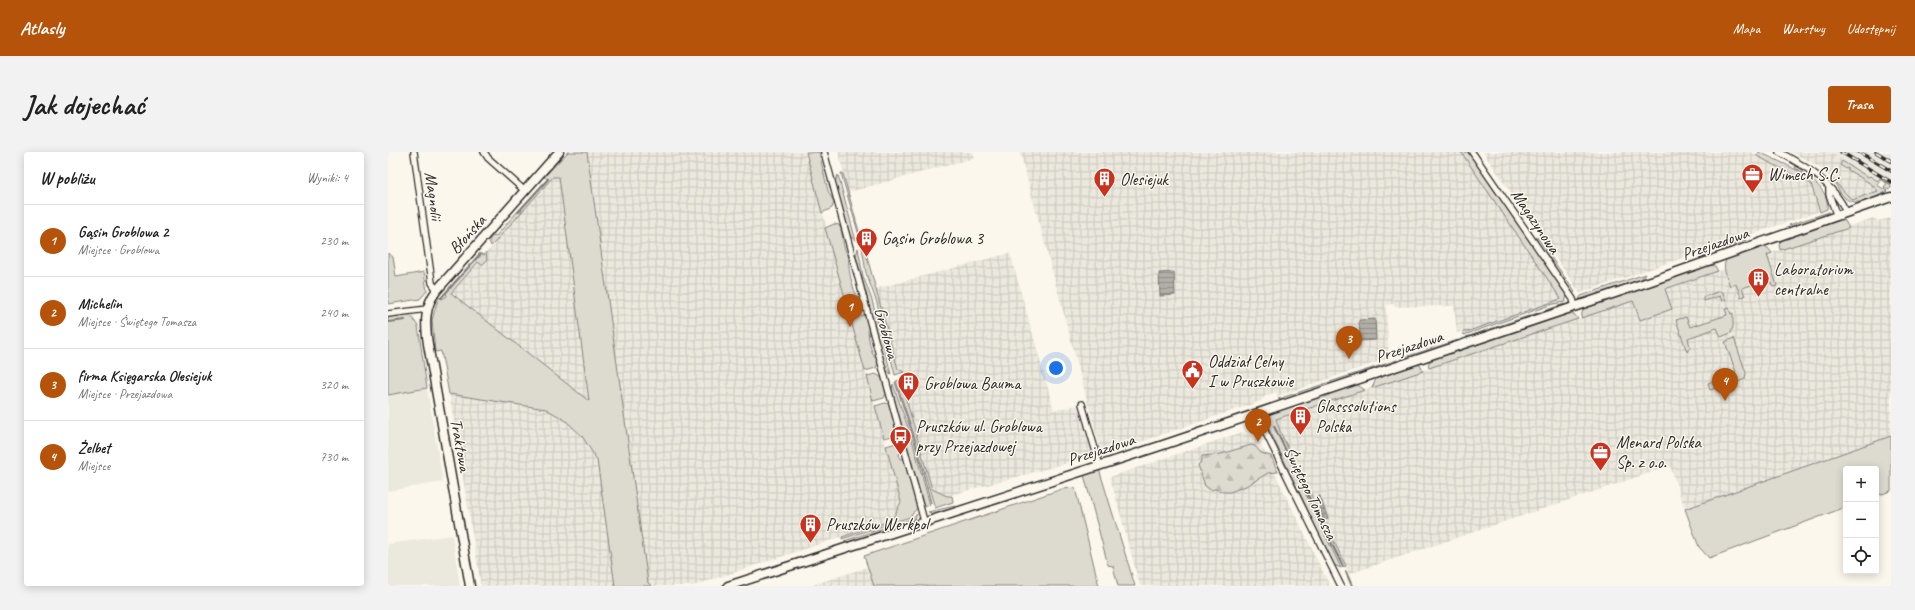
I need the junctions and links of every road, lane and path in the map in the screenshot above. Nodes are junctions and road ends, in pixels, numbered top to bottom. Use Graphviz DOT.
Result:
graph roads {
  1 [pos="414,152"];
  2 [pos="484,152"];
  3 [pos="559,152"];
  4 [pos="824,152"];
  5 [pos="1472,152"];
  6 [pos="1779,152"];
  7 [pos="1829,188"];
  8 [pos="525,191"];
  9 [pos="1891,197"];
  10 [pos="1847,213"];
  11 [pos="1837,217"];
  12 [pos="437,290"];
  13 [pos="1575,306"];
  14 [pos="427,309"];
  15 [pos="388,314"];
  16 [pos="1082,404"];
  17 [pos="1256,413"];
  18 [pos="1100,466"];
  19 [pos="924,521"];
  20 [pos="470,586"];
  21 [pos="728,586"];
  22 [pos="1340,586"];
  1 -- 12 [label="street, Magnolii"];
  2 -- 8 [label="street"];
  3 -- 8 [label="street, Błońska"];
  4 -- 19 [label="street, Groblowa"];
  5 -- 13 [label="street, Magazynowa"];
  6 -- 7 [label="street"];
  7 -- 10 [label="street"];
  7 -- 11 [label="street"];
  8 -- 12 [label="street, Błońska"];
  9 -- 10 [label="street, Przejazdowa"];
  10 -- 11 [label="street, Przejazdowa"];
  11 -- 13 [label="street, Przejazdowa"];
  12 -- 14 [label="street, Błońska"];
  13 -- 17 [label="street, Przejazdowa"];
  14 -- 15 [label="street"];
  14 -- 20 [label="street, Traktowa"];
  16 -- 18 [label="street"];
  17 -- 18 [label="street, Przejazdowa"];
  17 -- 22 [label="street, Świętego Tomasza"];
  18 -- 19 [label="street, Przejazdowa"];
  19 -- 21 [label="street, Przejazdowa"];
}
